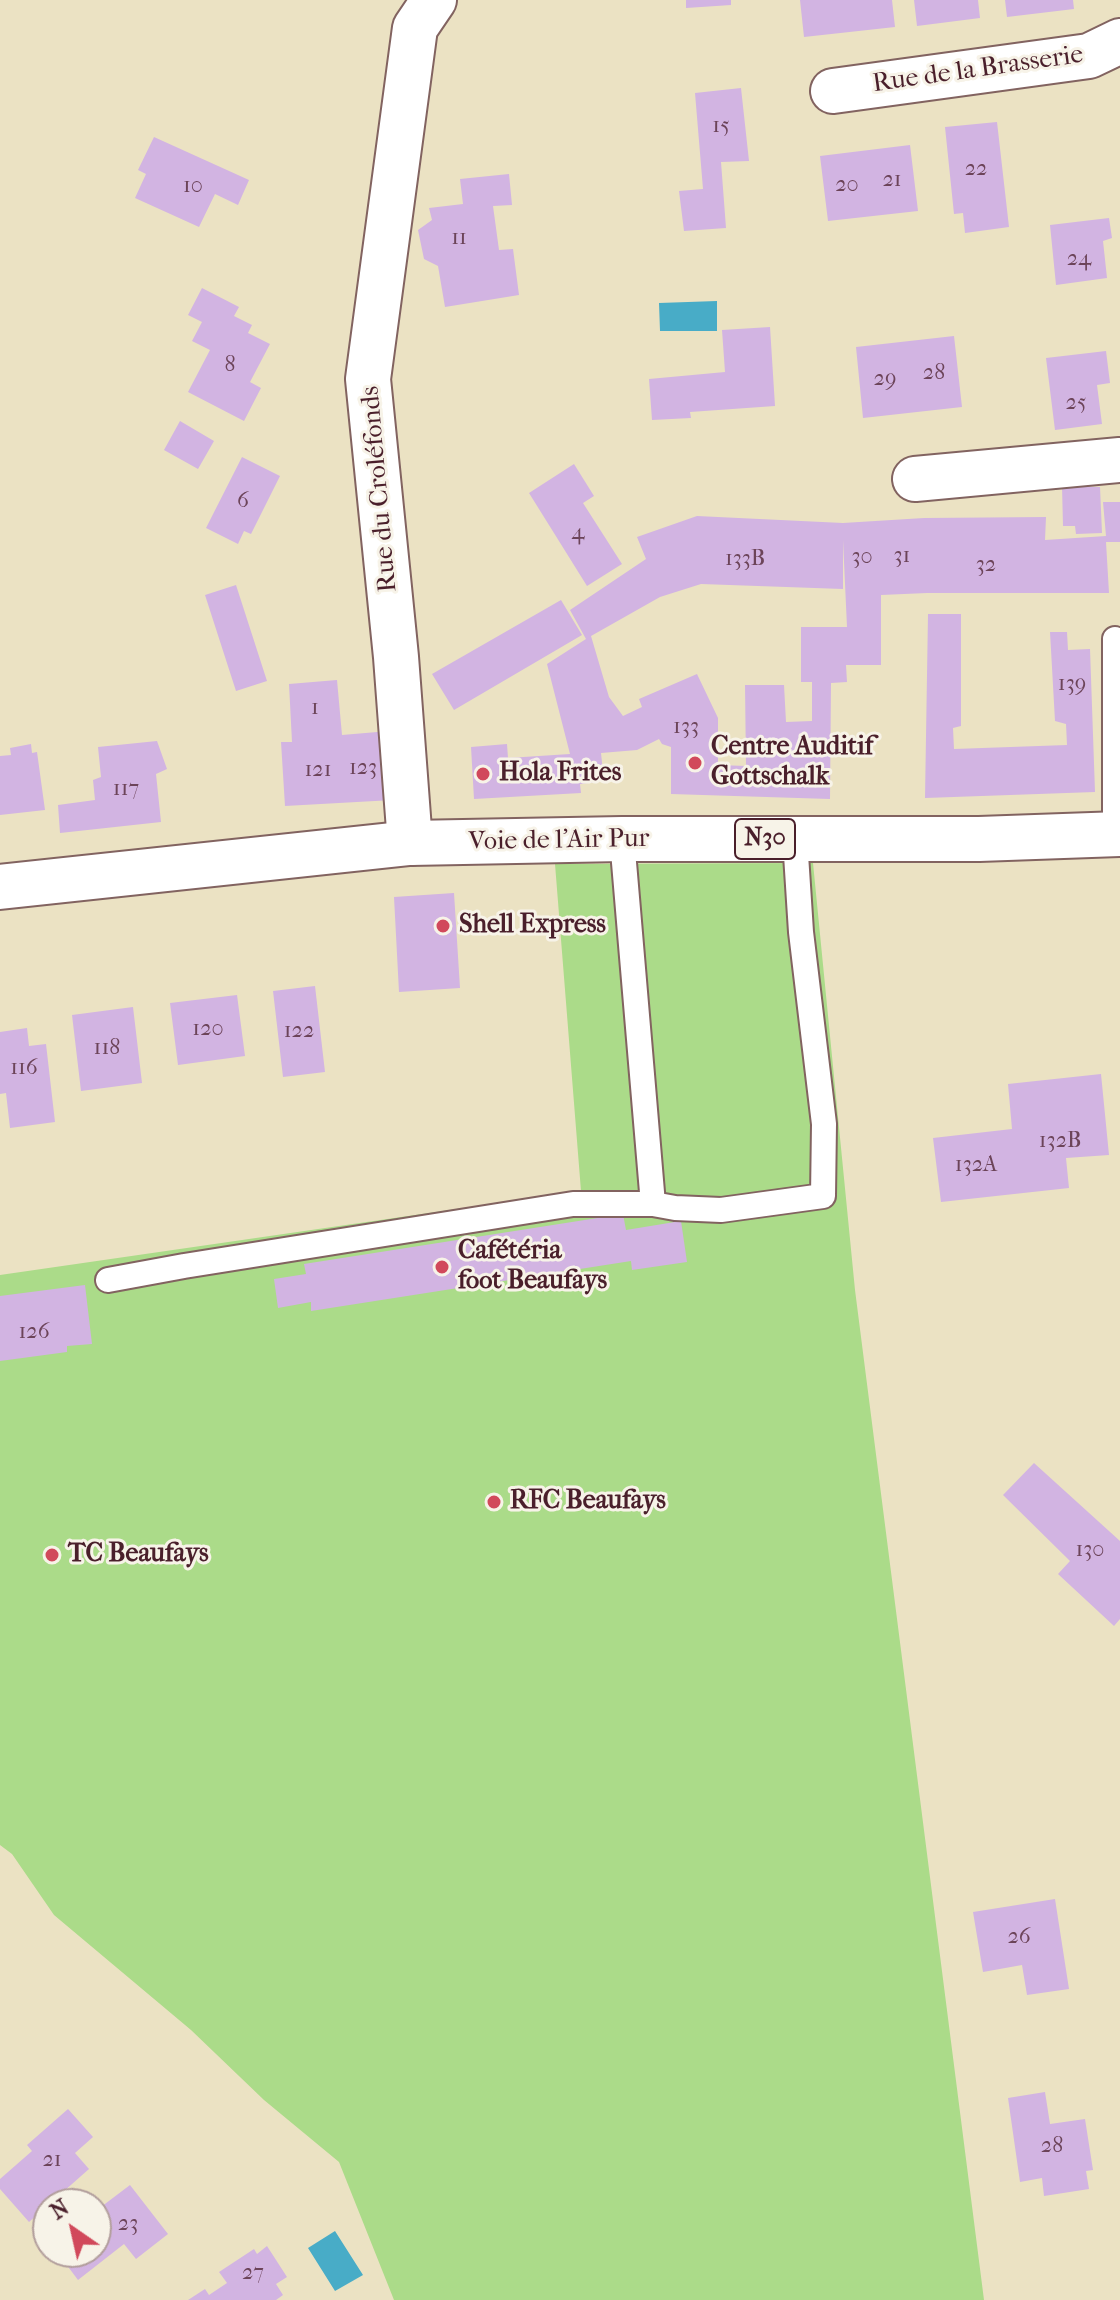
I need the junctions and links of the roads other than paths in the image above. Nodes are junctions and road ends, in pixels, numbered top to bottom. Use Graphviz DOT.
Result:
graph roads {
  1 [pos="434,0"];
  2 [pos="1120,41"];
  3 [pos="833,91"];
  4 [pos="1120,460"];
  5 [pos="915,479"];
  6 [pos="1115,639"];
  7 [pos="1117,834"];
  8 [pos="622,839"];
  9 [pos="795,839"];
  10 [pos="410,843"];
  11 [pos="0,887"];
  12 [pos="653,1204"];
  13 [pos="108,1280"];
  1 -- 10 [label="street, Rue du Croléfonds"];
  2 -- 3 [label="street, Rue de la Brasserie"];
  4 -- 5 [label="street"];
  6 -- 7 [label="lane"];
  7 -- 9 [label="street, Voie de l'Air Pur / N30"];
  8 -- 9 [label="street, Voie de l'Air Pur / N30"];
  8 -- 10 [label="street, Voie de l'Air Pur / N30"];
  8 -- 12 [label="lane"];
  9 -- 12 [label="lane"];
  10 -- 11 [label="street, Voie de l'Air Pur / N30"];
  12 -- 13 [label="lane"];
}
